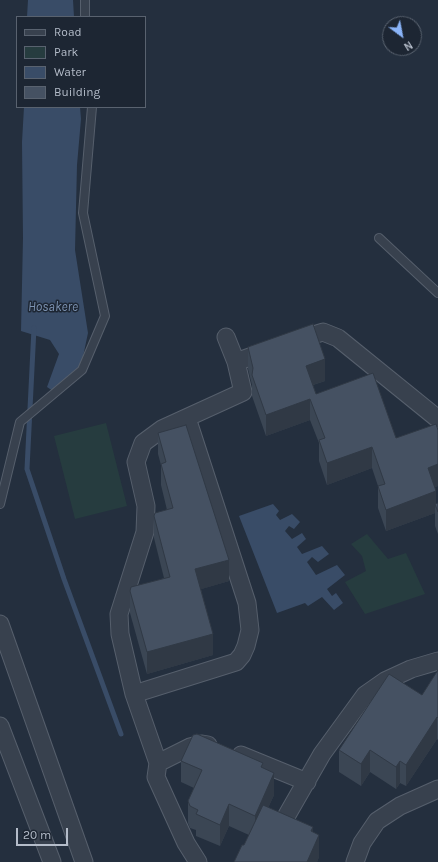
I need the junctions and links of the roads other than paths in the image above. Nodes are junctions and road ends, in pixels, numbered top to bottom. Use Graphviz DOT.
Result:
graph roads {
  1 [pos="85,0"];
  2 [pos="85,16"];
  3 [pos="92,108"];
  4 [pos="379,238"];
  5 [pos="438,293"];
  6 [pos="226,337"];
  7 [pos="236,362"];
  8 [pos="187,418"];
  9 [pos="438,419"];
  10 [pos="0,504"];
  11 [pos="0,624"];
  12 [pos="438,661"];
  13 [pos="134,694"];
  14 [pos="0,726"];
  15 [pos="158,762"];
  16 [pos="308,782"];
  17 [pos="438,789"];
  18 [pos="287,815"];
  19 [pos="52,862"];
  20 [pos="84,862"];
  21 [pos="198,862"];
  22 [pos="355,862"];
  1 -- 2 [label="lane"];
  3 -- 10 [label="lane"];
  4 -- 5 [label="lane"];
  6 -- 7 [label="street"];
  7 -- 8 [label="street"];
  7 -- 9 [label="street"];
  8 -- 13 [label="street"];
  8 -- 13 [label="street"];
  11 -- 20 [label="street"];
  12 -- 16 [label="street"];
  13 -- 15 [label="street"];
  14 -- 19 [label="street"];
  15 -- 16 [label="street"];
  15 -- 21 [label="street"];
  16 -- 18 [label="street"];
  17 -- 22 [label="street"];
}
